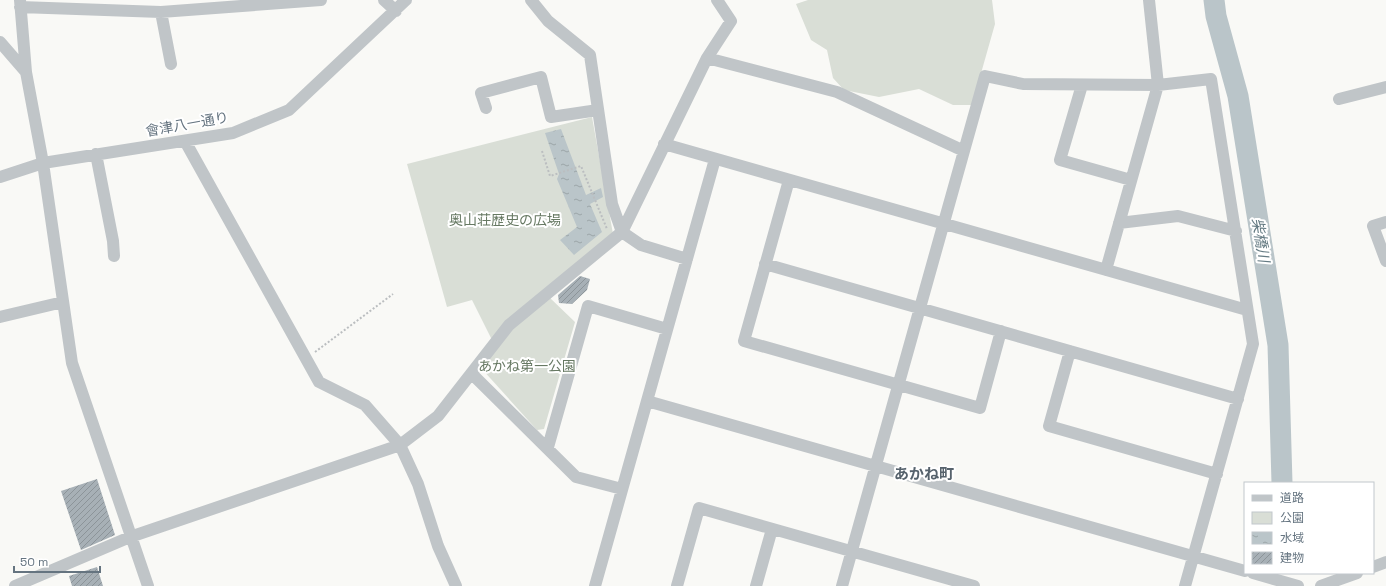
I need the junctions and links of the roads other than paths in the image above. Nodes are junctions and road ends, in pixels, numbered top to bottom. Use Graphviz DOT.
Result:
graph roads {
  1 [pos="321,0"];
  2 [pos="384,0"];
  3 [pos="406,0"];
  4 [pos="531,0"];
  5 [pos="717,0"];
  6 [pos="1149,0"];
  7 [pos="20,4"];
  8 [pos="69,4"];
  9 [pos="396,11"];
  10 [pos="161,12"];
  11 [pos="0,42"];
  12 [pos="707,58"];
  13 [pos="171,64"];
  14 [pos="26,72"];
  15 [pos="1082,84"];
  16 [pos="1158,85"];
  17 [pos="1386,87"];
  18 [pos="1339,99"];
  19 [pos="486,108"];
  20 [pos="598,110"];
  21 [pos="186,141"];
  22 [pos="664,144"];
  23 [pos="964,151"];
  24 [pos="96,154"];
  25 [pos="715,159"];
  26 [pos="43,163"];
  27 [pos="0,177"];
  28 [pos="789,180"];
  29 [pos="1131,180"];
  30 [pos="1386,222"];
  31 [pos="1119,223"];
  32 [pos="944,224"];
  33 [pos="1236,231"];
  34 [pos="622,232"];
  35 [pos="114,256"];
  36 [pos="687,258"];
  37 [pos="1386,261"];
  38 [pos="765,264"];
  39 [pos="1106,270"];
  40 [pos="63,302"];
  41 [pos="920,308"];
  42 [pos="1247,310"];
  43 [pos="0,316"];
  44 [pos="667,328"];
  45 [pos="1001,332"];
  46 [pos="1070,351"];
  47 [pos="472,374"];
  48 [pos="899,386"];
  49 [pos="1238,399"];
  50 [pos="647,401"];
  51 [pos="400,445"];
  52 [pos="548,448"];
  53 [pos="876,466"];
  54 [pos="1217,474"];
  55 [pos="622,489"];
  56 [pos="772,528"];
  57 [pos="130,537"];
  58 [pos="852,552"];
  59 [pos="1194,556"];
  60 [pos="1386,562"];
  61 [pos="1374,567"];
  62 [pos="1244,571"];
  63 [pos="1256,574"];
  64 [pos="1354,574"];
  65 [pos="934,580"];
  66 [pos="15,586"];
  67 [pos="148,586"];
  68 [pos="456,586"];
  69 [pos="595,586"];
  70 [pos="677,586"];
  71 [pos="756,586"];
  72 [pos="842,586"];
  73 [pos="974,586"];
  74 [pos="1185,586"];
  75 [pos="1298,586"];
  76 [pos="1321,586"];
  1 -- 10 [label="street"];
  2 -- 9 [label="street"];
  3 -- 9 [label="street, 會津八一通り"];
  4 -- 20 [label="street"];
  5 -- 12 [label="street"];
  6 -- 16 [label="street"];
  7 -- 8 [label="street"];
  7 -- 14 [label="street"];
  8 -- 10 [label="street"];
  9 -- 21 [label="street, 會津八一通り"];
  10 -- 13 [label="street"];
  11 -- 14 [label="street"];
  12 -- 22 [label="street"];
  12 -- 23 [label="street"];
  14 -- 26 [label="street"];
  15 -- 16 [label="street"];
  15 -- 23 [label="street"];
  15 -- 29 [label="street"];
  16 -- 29 [label="street"];
  16 -- 33 [label="street"];
  17 -- 18 [label="street"];
  19 -- 20 [label="street"];
  20 -- 34 [label="street"];
  21 -- 24 [label="street, 會津八一通り"];
  21 -- 51 [label="street"];
  22 -- 25 [label="street"];
  22 -- 34 [label="street"];
  23 -- 32 [label="street"];
  24 -- 26 [label="street, 會津八一通り"];
  24 -- 35 [label="street"];
  25 -- 28 [label="street"];
  25 -- 36 [label="street"];
  26 -- 27 [label="street, 會津八一通り"];
  26 -- 40 [label="street"];
  28 -- 32 [label="street"];
  28 -- 38 [label="street"];
  29 -- 31 [label="street"];
  30 -- 37 [label="street"];
  31 -- 33 [label="street"];
  31 -- 39 [label="street"];
  32 -- 39 [label="street"];
  32 -- 41 [label="street"];
  33 -- 42 [label="street"];
  34 -- 36 [label="street"];
  34 -- 47 [label="street"];
  36 -- 44 [label="street"];
  38 -- 41 [label="street"];
  38 -- 48 [label="street"];
  39 -- 42 [label="street"];
  40 -- 43 [label="street"];
  40 -- 57 [label="street"];
  41 -- 45 [label="street"];
  41 -- 48 [label="street"];
  42 -- 49 [label="street"];
  44 -- 50 [label="street"];
  44 -- 52 [label="street"];
  45 -- 46 [label="street"];
  45 -- 48 [label="street"];
  46 -- 49 [label="street"];
  46 -- 54 [label="street"];
  47 -- 51 [label="street"];
  47 -- 52 [label="street"];
  48 -- 53 [label="street"];
  49 -- 54 [label="street"];
  50 -- 53 [label="street"];
  50 -- 55 [label="street"];
  51 -- 57 [label="street"];
  51 -- 68 [label="street"];
  52 -- 55 [label="street"];
  53 -- 58 [label="street"];
  53 -- 59 [label="street"];
  54 -- 59 [label="street"];
  55 -- 69 [label="street"];
  56 -- 58 [label="street"];
  56 -- 70 [label="street"];
  56 -- 71 [label="street"];
  57 -- 66 [label="street"];
  57 -- 67 [label="street"];
  58 -- 65 [label="street"];
  58 -- 72 [label="street"];
  59 -- 62 [label="street"];
  59 -- 74 [label="street"];
  60 -- 61 [label="street"];
  63 -- 75 [label="street"];
  64 -- 76 [label="street"];
  65 -- 73 [label="street"];
}
